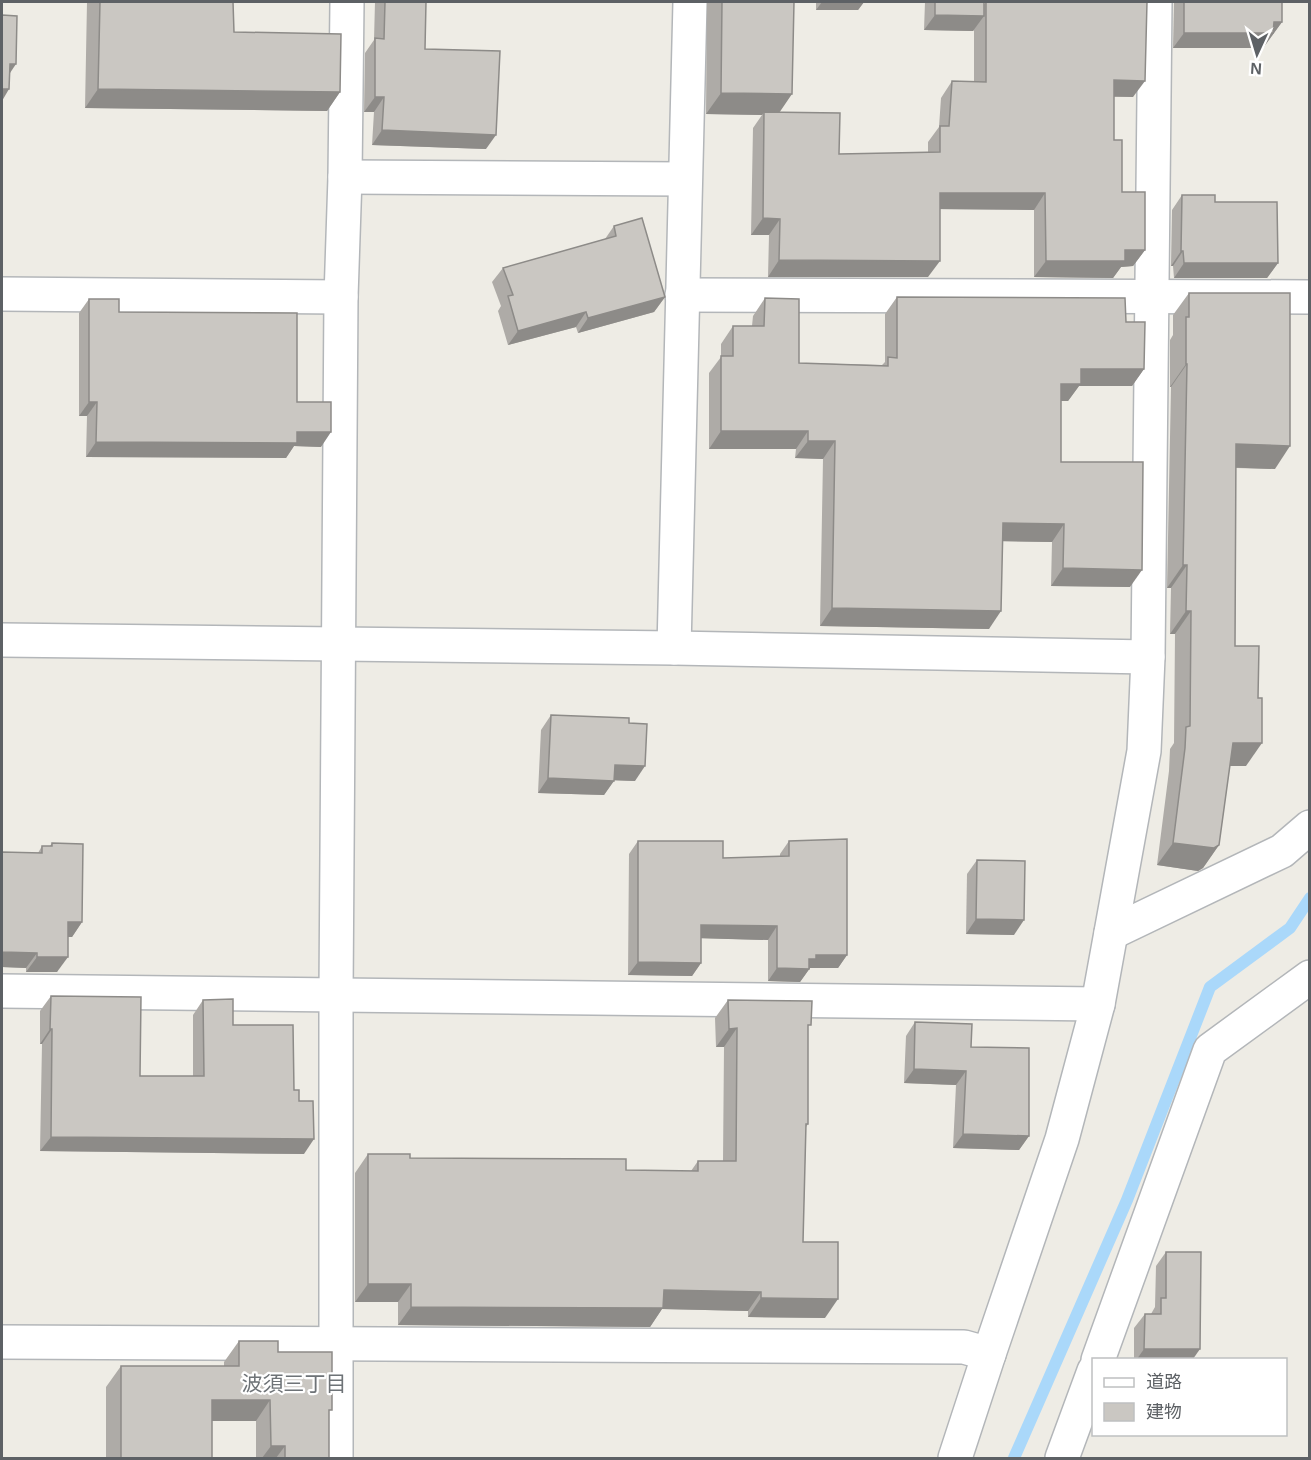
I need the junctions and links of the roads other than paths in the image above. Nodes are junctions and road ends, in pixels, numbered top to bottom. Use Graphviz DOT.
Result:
graph roads {
  1 [pos="347,2"];
  2 [pos="690,2"];
  3 [pos="1155,2"];
  4 [pos="345,177"];
  5 [pos="685,179"];
  6 [pos="2,294"];
  7 [pos="682,295"];
  8 [pos="341,297"];
  9 [pos="1310,297"];
  10 [pos="1150,298"];
  11 [pos="2,640"];
  12 [pos="339,643"];
  13 [pos="674,648"];
  14 [pos="1148,657"];
  15 [pos="1310,827"];
  16 [pos="1111,933"];
  17 [pos="1310,977"];
  18 [pos="2,991"];
  19 [pos="336,994"];
  20 [pos="1098,1004"];
  21 [pos="2,1342"];
  22 [pos="336,1343"];
  23 [pos="989,1354"];
  24 [pos="1098,1358"];
  25 [pos="1092,1376"];
  26 [pos="336,1458"];
  27 [pos="956,1458"];
  28 [pos="1062,1458"];
  1 -- 4 [label="street"];
  2 -- 5 [label="street"];
  3 -- 10 [label="street"];
  4 -- 5 [label="street"];
  4 -- 8 [label="street"];
  5 -- 7 [label="street"];
  6 -- 8 [label="street"];
  7 -- 10 [label="street"];
  7 -- 13 [label="street"];
  8 -- 12 [label="street"];
  9 -- 10 [label="street"];
  10 -- 14 [label="street"];
  11 -- 12 [label="street"];
  12 -- 13 [label="street"];
  12 -- 19 [label="street"];
  13 -- 14 [label="street"];
  14 -- 16 [label="street"];
  15 -- 16 [label="street"];
  16 -- 20 [label="street"];
  17 -- 24 [label="street"];
  18 -- 19 [label="street"];
  19 -- 20 [label="street"];
  19 -- 22 [label="street"];
  20 -- 23 [label="street"];
  21 -- 22 [label="street"];
  22 -- 23 [label="street"];
  22 -- 26 [label="street"];
  23 -- 27 [label="street"];
  25 -- 28 [label="street"];
}
